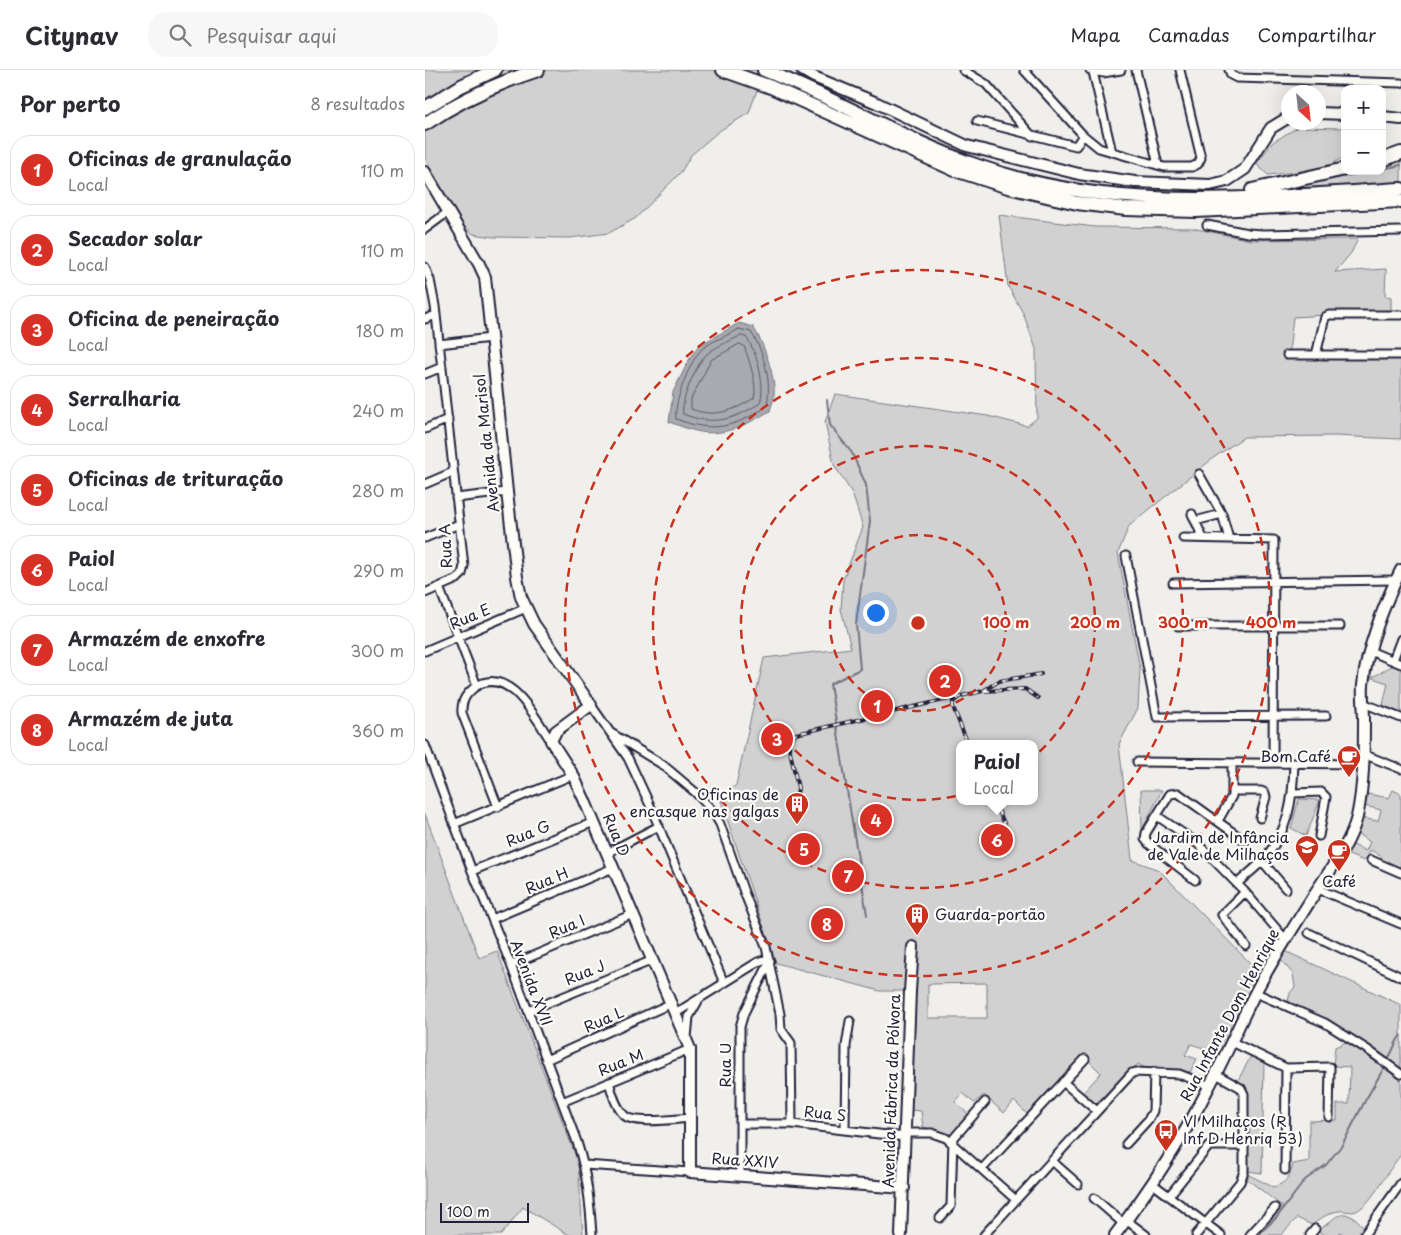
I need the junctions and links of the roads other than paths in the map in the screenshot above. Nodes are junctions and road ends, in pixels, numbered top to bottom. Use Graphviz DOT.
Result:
graph roads {
  1 [pos="495,70"];
  2 [pos="538,70"];
  3 [pos="723,70"];
  4 [pos="764,70"];
  5 [pos="803,70"];
  6 [pos="963,70"];
  7 [pos="1024,70"];
  8 [pos="1121,70"];
  9 [pos="1136,70"];
  10 [pos="1180,70"];
  11 [pos="1229,70"];
  12 [pos="1091,71"];
  13 [pos="816,73"];
  14 [pos="972,73"];
  15 [pos="1401,83"];
  16 [pos="425,108"];
  17 [pos="1326,113"];
  18 [pos="1341,114"];
  19 [pos="1386,118"];
  20 [pos="977,121"];
  21 [pos="1399,121"];
  22 [pos="1281,122"];
  23 [pos="426,123"];
  24 [pos="1083,135"];
  25 [pos="1032,136"];
  26 [pos="1112,152"];
  27 [pos="1401,153"];
  28 [pos="1386,159"];
  29 [pos="1158,165"];
  30 [pos="1341,170"];
  31 [pos="425,172"];
  32 [pos="999,172"];
  33 [pos="1401,189"];
  34 [pos="1401,201"];
  35 [pos="1401,205"];
  36 [pos="1258,208"];
  37 [pos="448,212"];
  38 [pos="1207,225"];
  39 [pos="425,229"];
  40 [pos="1401,231"];
  41 [pos="425,267"];
  42 [pos="436,314"];
  43 [pos="1401,315"];
  44 [pos="425,319"];
  45 [pos="491,338"];
  46 [pos="439,344"];
  47 [pos="1287,355"];
  48 [pos="1316,355"];
  49 [pos="1401,355"];
  50 [pos="442,367"];
  51 [pos="425,374"];
  52 [pos="448,419"];
  53 [pos="425,429"];
  54 [pos="453,472"];
  55 [pos="1199,474"];
  56 [pos="425,484"];
  57 [pos="507,492"];
  58 [pos="456,498"];
  59 [pos="1222,514"];
  60 [pos="459,524"];
  61 [pos="425,538"];
  62 [pos="1183,538"];
  63 [pos="1203,538"];
  64 [pos="1229,539"];
  65 [pos="1126,556"];
  66 [pos="1401,570"];
  67 [pos="1397,580"];
  68 [pos="1274,582"];
  69 [pos="1173,583"];
  70 [pos="439,587"];
  71 [pos="425,593"];
  72 [pos="526,608"];
  73 [pos="1178,626"];
  74 [pos="1339,626"];
  75 [pos="1273,627"];
  76 [pos="458,637"];
  77 [pos="1401,639"];
  78 [pos="425,651"];
  79 [pos="1370,651"];
  80 [pos="1393,660"];
  81 [pos="1401,664"];
  82 [pos="477,686"];
  83 [pos="1363,703"];
  84 [pos="591,705"];
  85 [pos="1273,716"];
  86 [pos="1326,716"];
  87 [pos="1401,718"];
  88 [pos="611,733"];
  89 [pos="551,741"];
  90 [pos="425,745"];
  91 [pos="1363,759"];
  92 [pos="1137,762"];
  93 [pos="1232,763"];
  94 [pos="1273,763"];
  95 [pos="1294,763"];
  96 [pos="1401,769"];
  97 [pos="573,776"];
  98 [pos="1232,792"];
  99 [pos="1293,793"];
  100 [pos="498,807"];
  101 [pos="1157,816"];
  102 [pos="1259,818"];
  103 [pos="1218,821"];
  104 [pos="594,822"];
  105 [pos="454,824"];
  106 [pos="659,826"];
  107 [pos="1319,836"];
  108 [pos="1245,840"];
  109 [pos="607,853"];
  110 [pos="1371,860"];
  111 [pos="1262,861"];
  112 [pos="613,868"];
  113 [pos="472,871"];
  114 [pos="1401,873"];
  115 [pos="1195,880"];
  116 [pos="1237,884"];
  117 [pos="1286,889"];
  118 [pos="1318,889"];
  119 [pos="1245,892"];
  120 [pos="633,914"];
  121 [pos="492,919"];
  122 [pos="1401,924"];
  123 [pos="1309,933"];
  124 [pos="1286,940"];
  125 [pos="1246,946"];
  126 [pos="913,947"];
  127 [pos="653,960"];
  128 [pos="770,961"];
  129 [pos="511,965"];
  130 [pos="1401,977"];
  131 [pos="724,983"];
  132 [pos="1256,993"];
  133 [pos="701,997"];
  134 [pos="674,1008"];
  135 [pos="528,1012"];
  136 [pos="850,1020"];
  137 [pos="687,1038"];
  138 [pos="1232,1042"];
  139 [pos="690,1049"];
  140 [pos="1085,1059"];
  141 [pos="546,1060"];
  142 [pos="1286,1068"];
  143 [pos="1154,1072"];
  144 [pos="1216,1074"];
  145 [pos="1401,1074"];
  146 [pos="609,1082"];
  147 [pos="1063,1082"];
  148 [pos="1210,1086"];
  149 [pos="562,1102"];
  150 [pos="985,1102"];
  151 [pos="1097,1111"];
  152 [pos="1329,1117"];
  153 [pos="690,1118"];
  154 [pos="741,1124"];
  155 [pos="792,1124"];
  156 [pos="845,1130"];
  157 [pos="905,1134"];
  158 [pos="952,1142"];
  159 [pos="1126,1144"];
  160 [pos="1244,1146"];
  161 [pos="1051,1161"];
  162 [pos="584,1165"];
  163 [pos="982,1169"];
  164 [pos="1285,1170"];
  165 [pos="690,1172"];
  166 [pos="740,1176"];
  167 [pos="1401,1183"];
  168 [pos="1078,1184"];
  169 [pos="1153,1184"];
  170 [pos="904,1188"];
  171 [pos="1169,1196"];
  172 [pos="1094,1198"];
  173 [pos="1016,1200"];
  174 [pos="1275,1208"];
  175 [pos="940,1218"];
  176 [pos="1125,1222"];
  177 [pos="1205,1224"];
  178 [pos="592,1235"];
  179 [pos="901,1235"];
  180 [pos="984,1235"];
  181 [pos="1115,1235"];
  182 [pos="1146,1235"];
  183 [pos="1196,1235"];
  184 [pos="1221,1235"];
  185 [pos="1250,1235"];
  186 [pos="1364,1235"];
  1 -- 16 [label="highway"];
  2 -- 23 [label="highway"];
  3 -- 36 [label="highway"];
  4 -- 32 [label="highway"];
  5 -- 13 [label="street"];
  6 -- 14 [label="street"];
  7 -- 24 [label="street"];
  8 -- 12 [label="street"];
  9 -- 29 [label="street"];
  10 -- 29 [label="street"];
  11 -- 15 [label="street"];
  12 -- 26 [label="street"];
  13 -- 22 [label="street"];
  14 -- 25 [label="street"];
  17 -- 18 [label="street"];
  19 -- 21 [label="street"];
  20 -- 25 [label="street"];
  24 -- 25 [label="street"];
  24 -- 26 [label="street"];
  26 -- 29 [label="street"];
  27 -- 28 [label="highway"];
  30 -- 32 [label="highway"];
  31 -- 37 [label="street, Avenida da Marisol"];
  32 -- 33 [label="highway"];
  34 -- 36 [label="highway"];
  35 -- 36 [label="highway"];
  37 -- 39 [label="street"];
  37 -- 45 [label="street, Avenida da Marisol"];
  38 -- 40 [label="street"];
  41 -- 42 [label="street, Rua A"];
  42 -- 44 [label="street"];
  42 -- 46 [label="street, Rua A"];
  43 -- 48 [label="street"];
  45 -- 46 [label="street"];
  45 -- 57 [label="street, Avenida da Marisol"];
  46 -- 50 [label="street, Rua A"];
  47 -- 48 [label="street"];
  48 -- 49 [label="street"];
  50 -- 51 [label="street"];
  50 -- 52 [label="street, Rua A"];
  52 -- 53 [label="street"];
  52 -- 54 [label="street, Rua A"];
  54 -- 56 [label="street"];
  54 -- 58 [label="street, Rua A"];
  55 -- 59 [label="street"];
  57 -- 58 [label="street"];
  57 -- 72 [label="street, Avenida da Marisol"];
  58 -- 60 [label="street, Rua A"];
  59 -- 63 [label="street"];
  59 -- 64 [label="street"];
  60 -- 61 [label="street"];
  60 -- 70 [label="street, Rua A"];
  62 -- 63 [label="street"];
  63 -- 64 [label="street"];
  64 -- 68 [label="street"];
  65 -- 85 [label="street"];
  66 -- 67 [label="street, Rua Infante Dom Henrique"];
  67 -- 68 [label="street"];
  67 -- 79 [label="street, Rua Infante Dom Henrique"];
  68 -- 69 [label="street"];
  68 -- 75 [label="street"];
  70 -- 71 [label="street, Rua A"];
  70 -- 76 [label="street"];
  72 -- 76 [label="street, Rua E"];
  72 -- 84 [label="street, Avenida da Marisol"];
  73 -- 75 [label="street"];
  74 -- 75 [label="street"];
  75 -- 85 [label="street"];
  76 -- 78 [label="street, Rua E"];
  76 -- 82 [label="street"];
  77 -- 80 [label="street"];
  79 -- 80 [label="street"];
  79 -- 83 [label="street, Rua Infante Dom Henrique"];
  80 -- 81 [label="street"];
  82 -- 89 [label="street, Rua D"];
  82 -- 100 [label="street"];
  83 -- 87 [label="street"];
  83 -- 91 [label="street, Rua Infante Dom Henrique"];
  84 -- 88 [label="street"];
  84 -- 89 [label="street"];
  85 -- 86 [label="street"];
  85 -- 94 [label="street"];
  88 -- 106 [label="street"];
  88 -- 128 [label="street"];
  89 -- 97 [label="street, Rua D"];
  90 -- 105 [label="street, Avenida XVII"];
  91 -- 95 [label="street"];
  91 -- 96 [label="street"];
  91 -- 118 [label="street, Rua Infante Dom Henrique"];
  92 -- 93 [label="street"];
  93 -- 94 [label="street"];
  93 -- 98 [label="street"];
  94 -- 95 [label="street"];
  95 -- 99 [label="street"];
  97 -- 100 [label="street"];
  97 -- 104 [label="street, Rua D"];
  98 -- 102 [label="street"];
  98 -- 103 [label="street"];
  99 -- 107 [label="street"];
  99 -- 111 [label="street"];
  100 -- 105 [label="street"];
  101 -- 103 [label="street"];
  101 -- 115 [label="street"];
  101 -- 116 [label="street"];
  103 -- 108 [label="street"];
  104 -- 109 [label="street, Rua D"];
  104 -- 113 [label="street, Rua G"];
  105 -- 113 [label="street, Avenida XVII"];
  106 -- 109 [label="street"];
  106 -- 131 [label="street"];
  109 -- 112 [label="street, Rua D"];
  110 -- 114 [label="street"];
  111 -- 116 [label="street"];
  111 -- 117 [label="street"];
  112 -- 120 [label="street, Rua D"];
  112 -- 121 [label="street, Rua H"];
  113 -- 121 [label="street, Avenida XVII"];
  116 -- 119 [label="street"];
  118 -- 122 [label="street"];
  118 -- 124 [label="street, Rua Infante Dom Henrique"];
  119 -- 124 [label="street"];
  119 -- 125 [label="street"];
  120 -- 127 [label="street, Rua D"];
  120 -- 129 [label="street, Rua I"];
  121 -- 129 [label="street, Avenida XVII"];
  123 -- 130 [label="street"];
  124 -- 132 [label="street, Rua Infante Dom Henrique"];
  126 -- 157 [label="street, Avenida Fábrica da Pólvora"];
  127 -- 134 [label="street, Rua D"];
  127 -- 135 [label="street, Rua J"];
  128 -- 131 [label="street, Rua L"];
  128 -- 154 [label="street, Rua U"];
  128 -- 155 [label="street"];
  129 -- 135 [label="street, Avenida XVII"];
  131 -- 133 [label="street, Rua L"];
  132 -- 138 [label="street, Rua Infante Dom Henrique"];
  132 -- 145 [label="street"];
  133 -- 134 [label="street, Rua L"];
  133 -- 137 [label="street"];
  134 -- 137 [label="street, Rua D"];
  134 -- 141 [label="street, Rua L"];
  135 -- 141 [label="street, Avenida XVII"];
  136 -- 156 [label="street"];
  137 -- 139 [label="street, Rua D"];
  138 -- 142 [label="street"];
  138 -- 144 [label="street, Rua Infante Dom Henrique"];
  139 -- 146 [label="street, Rua M"];
  139 -- 153 [label="street, Rua D"];
  140 -- 147 [label="street"];
  141 -- 149 [label="street, Avenida XVII"];
  142 -- 152 [label="street"];
  142 -- 164 [label="street"];
  143 -- 148 [label="street"];
  143 -- 151 [label="street"];
  143 -- 159 [label="street"];
  144 -- 148 [label="street, Rua Infante Dom Henrique"];
  144 -- 160 [label="street"];
  146 -- 149 [label="street, Rua M"];
  146 -- 153 [label="street"];
  147 -- 151 [label="street"];
  147 -- 163 [label="street"];
  148 -- 169 [label="street, Rua Infante Dom Henrique"];
  149 -- 162 [label="street, Avenida XVII"];
  150 -- 158 [label="street"];
  151 -- 161 [label="street"];
  153 -- 165 [label="street, Rua D"];
  154 -- 155 [label="street, Rua S"];
  154 -- 166 [label="street, Rua U"];
  155 -- 156 [label="street, Rua S"];
  156 -- 157 [label="street, Rua S"];
  157 -- 158 [label="street, Rua S"];
  157 -- 170 [label="street, Avenida Fábrica da Pólvora"];
  158 -- 163 [label="street"];
  158 -- 175 [label="street"];
  160 -- 171 [label="street"];
  160 -- 177 [label="street"];
  161 -- 168 [label="street"];
  161 -- 173 [label="street"];
  162 -- 165 [label="street, Rua XXIV"];
  162 -- 178 [label="street, Avenida XVII"];
  163 -- 173 [label="street"];
  165 -- 166 [label="street, Rua XXIV"];
  166 -- 170 [label="street, Rua XXIV"];
  167 -- 186 [label="street"];
  169 -- 171 [label="street"];
  169 -- 176 [label="street, Rua Infante Dom Henrique"];
  170 -- 179 [label="street, Avenida Fábrica da Pólvora"];
  171 -- 177 [label="street"];
  172 -- 176 [label="street"];
  173 -- 180 [label="street"];
  174 -- 185 [label="street"];
  176 -- 181 [label="street, Rua Infante Dom Henrique"];
  176 -- 182 [label="street"];
  177 -- 183 [label="street"];
  177 -- 184 [label="street"];
}
